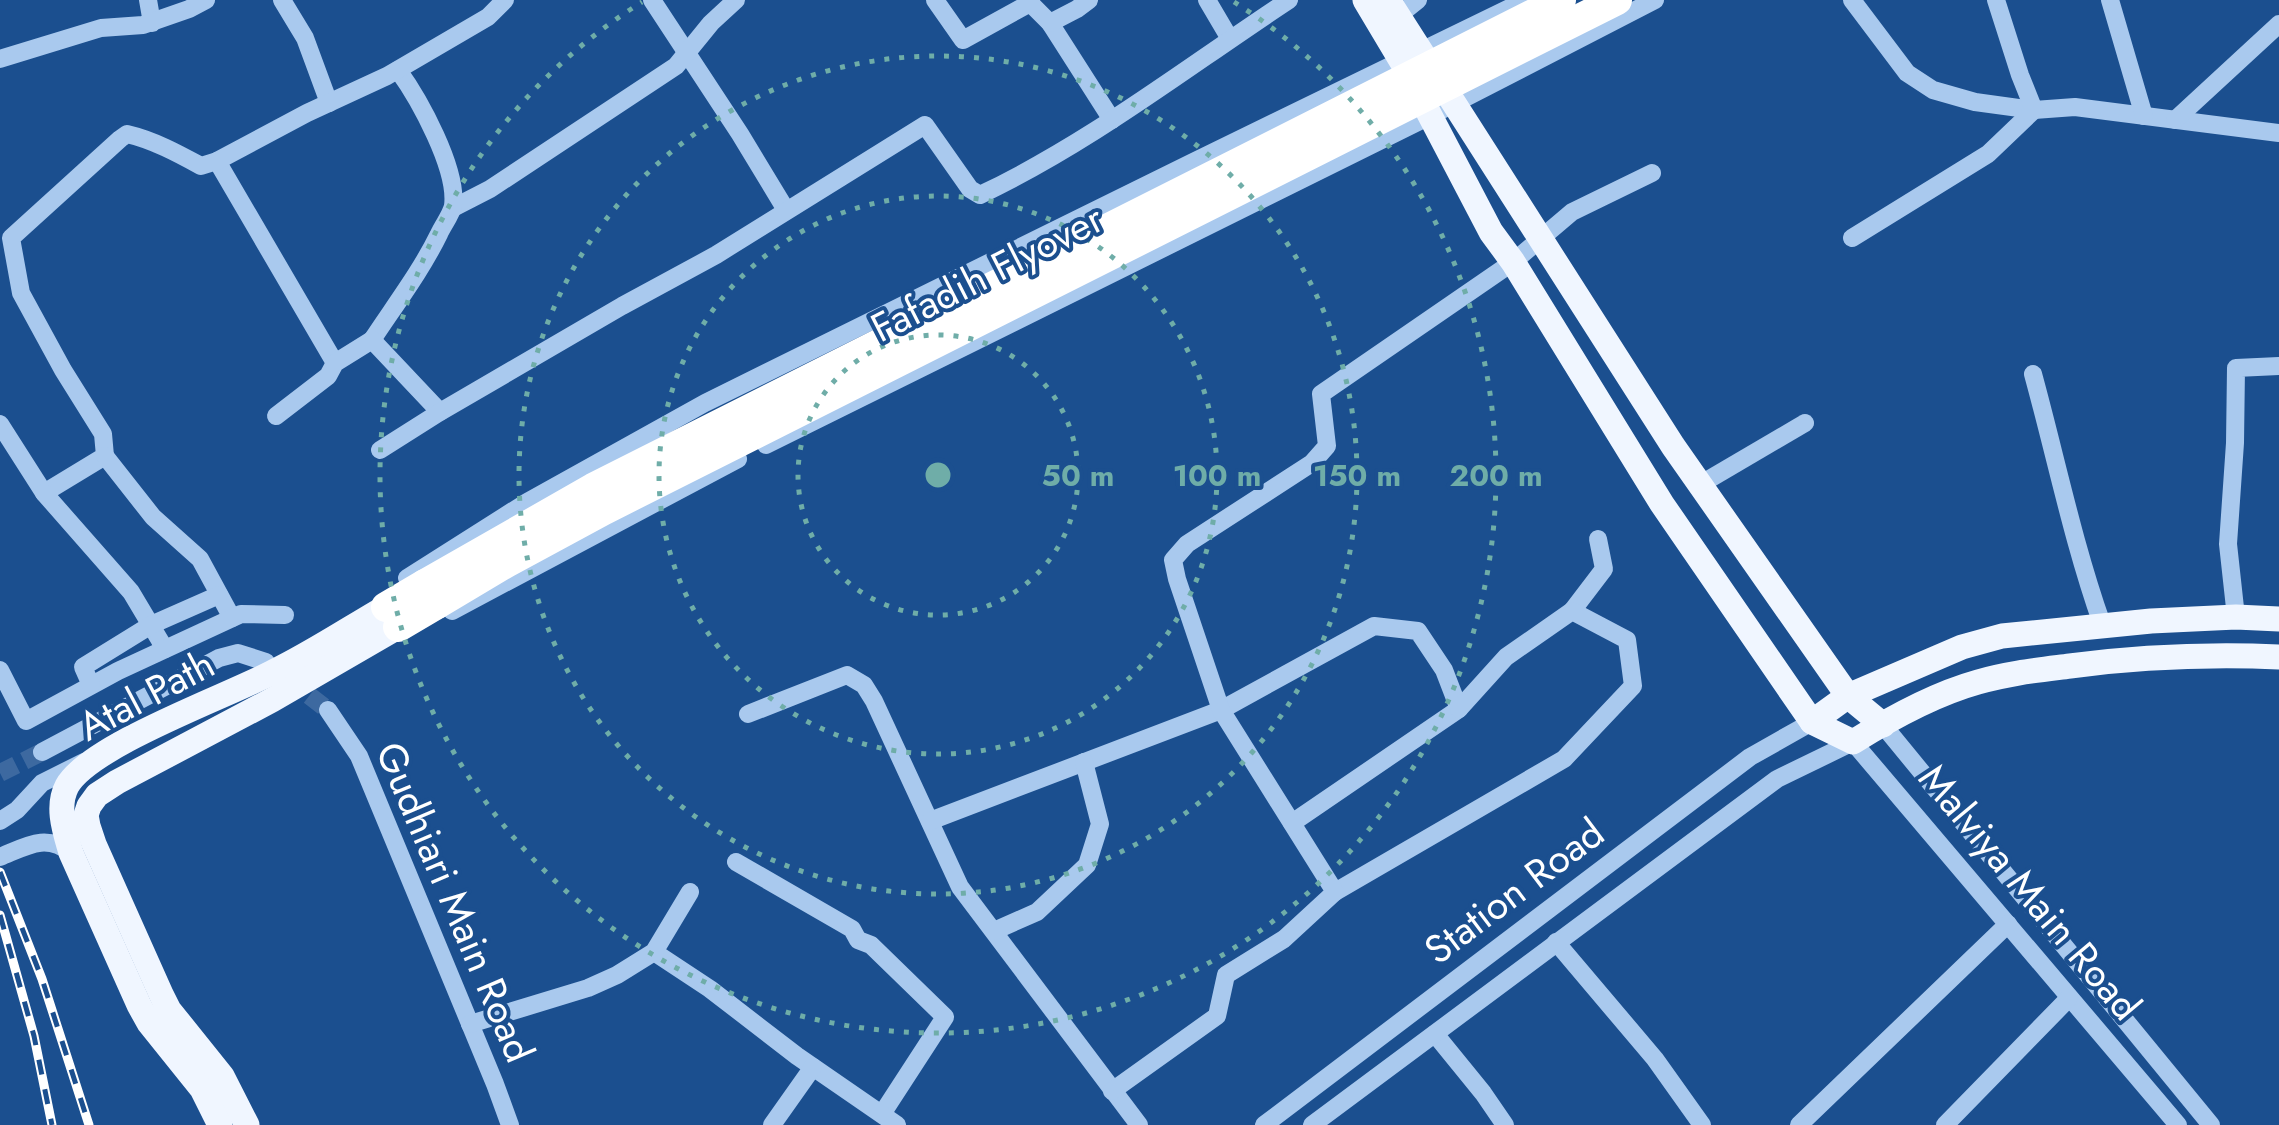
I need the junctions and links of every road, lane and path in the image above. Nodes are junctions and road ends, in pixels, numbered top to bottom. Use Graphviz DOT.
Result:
graph roads {
  1 [pos="148,0"];
  2 [pos="206,0"];
  3 [pos="282,0"];
  4 [pos="506,0"];
  5 [pos="652,0"];
  6 [pos="736,0"];
  7 [pos="935,0"];
  8 [pos="1088,0"];
  9 [pos="1207,0"];
  10 [pos="1289,0"];
  11 [pos="1365,0"];
  12 [pos="1526,0"];
  13 [pos="1560,0"];
  14 [pos="1617,0"];
  15 [pos="1655,0"];
  16 [pos="1852,0"];
  17 [pos="1996,0"];
  18 [pos="2110,0"];
  19 [pos="1401,5"];
  20 [pos="152,22"];
  21 [pos="1050,23"];
  22 [pos="2279,24"];
  23 [pos="1230,39"];
  24 [pos="687,53"];
  25 [pos="1411,57"];
  26 [pos="0,60"];
  27 [pos="398,70"];
  28 [pos="328,104"];
  29 [pos="1442,110"];
  30 [pos="2034,110"];
  31 [pos="2144,116"];
  32 [pos="1112,120"];
  33 [pos="2175,120"];
  34 [pos="2276,130"];
  35 [pos="217,161"];
  36 [pos="1652,173"];
  37 [pos="453,208"];
  38 [pos="786,210"];
  39 [pos="1852,238"];
  40 [pos="1540,239"];
  41 [pos="1513,262"];
  42 [pos="372,340"];
  43 [pos="335,363"];
  44 [pos="2279,366"];
  45 [pos="2034,374"];
  46 [pos="440,412"];
  47 [pos="276,416"];
  48 [pos="1805,423"];
  49 [pos="0,424"];
  50 [pos="380,450"];
  51 [pos="105,456"];
  52 [pos="1701,484"];
  53 [pos="44,494"];
  54 [pos="1598,539"];
  55 [pos="431,594"];
  56 [pos="220,595"];
  57 [pos="1572,611"];
  58 [pos="286,614"];
  59 [pos="392,617"];
  60 [pos="2236,617"];
  61 [pos="232,618"];
  62 [pos="2279,620"];
  63 [pos="150,624"];
  64 [pos="2102,624"];
  65 [pos="164,649"];
  66 [pos="2279,657"];
  67 [pos="266,662"];
  68 [pos="0,670"];
  69 [pos="90,686"];
  70 [pos="1848,696"];
  71 [pos="1459,709"];
  72 [pos="328,710"];
  73 [pos="1221,710"];
  74 [pos="748,714"];
  75 [pos="1812,722"];
  76 [pos="1884,724"];
  77 [pos="1853,742"];
  78 [pos="42,752"];
  79 [pos="105,752"];
  80 [pos="1084,762"];
  81 [pos="0,821"];
  82 [pos="930,822"];
  83 [pos="1292,823"];
  84 [pos="72,853"];
  85 [pos="0,857"];
  86 [pos="736,862"];
  87 [pos="690,892"];
  88 [pos="1335,892"];
  89 [pos="2008,924"];
  90 [pos="994,932"];
  91 [pos="1556,942"];
  92 [pos="2066,950"];
  93 [pos="654,952"];
  94 [pos="2044,968"];
  95 [pos="2069,998"];
  96 [pos="470,1024"];
  97 [pos="1436,1034"];
  98 [pos="813,1067"];
  99 [pos="2171,1076"];
  100 [pos="1112,1091"];
  101 [pos="2151,1093"];
  102 [pos="889,1120"];
  103 [pos="220,1125"];
  104 [pos="247,1125"];
  105 [pos="510,1125"];
  106 [pos="772,1125"];
  107 [pos="1139,1125"];
  108 [pos="1264,1125"];
  109 [pos="1312,1125"];
  110 [pos="1505,1125"];
  111 [pos="1702,1125"];
  112 [pos="1799,1125"];
  113 [pos="1944,1125"];
  114 [pos="2178,1125"];
  115 [pos="2211,1125"];
  1 -- 20 [label="street"];
  2 -- 20 [label="street"];
  3 -- 28 [label="street"];
  4 -- 27 [label="street"];
  5 -- 24 [label="street"];
  6 -- 24 [label="street"];
  7 -- 21 [label="street"];
  8 -- 21 [label="street"];
  9 -- 23 [label="street"];
  10 -- 23 [label="street"];
  11 -- 25 [label="main road"];
  12 -- 25 [label="street"];
  13 -- 55 [label="highway, Fafadih Flyover, bridge"];
  14 -- 55 [label="highway, Fafadih Flyover, bridge"];
  15 -- 29 [label="street"];
  16 -- 30 [label="street"];
  17 -- 30 [label="street"];
  18 -- 31 [label="street"];
  19 -- 25 [label="main road"];
  20 -- 26 [label="street"];
  21 -- 32 [label="street"];
  22 -- 33 [label="street"];
  23 -- 32 [label="street"];
  24 -- 37 [label="street"];
  24 -- 38 [label="street"];
  25 -- 29 [label="main road"];
  25 -- 59 [label="street"];
  27 -- 28 [label="street"];
  27 -- 37 [label="street"];
  28 -- 35 [label="street"];
  29 -- 40 [label="main road"];
  29 -- 41 [label="main road"];
  29 -- 59 [label="street"];
  30 -- 31 [label="street"];
  30 -- 39 [label="street"];
  31 -- 33 [label="street"];
  32 -- 38 [label="street"];
  33 -- 34 [label="street"];
  35 -- 43 [label="street"];
  35 -- 51 [label="street"];
  36 -- 40 [label="street"];
  37 -- 42 [label="street"];
  38 -- 46 [label="street"];
  40 -- 41 [label="street"];
  40 -- 52 [label="main road"];
  41 -- 73 [label="street"];
  41 -- 75 [label="main road"];
  42 -- 43 [label="street"];
  42 -- 46 [label="street"];
  43 -- 47 [label="street"];
  44 -- 60 [label="street"];
  45 -- 64 [label="street"];
  46 -- 50 [label="street"];
  48 -- 52 [label="street"];
  49 -- 53 [label="street"];
  51 -- 53 [label="street"];
  51 -- 56 [label="street"];
  52 -- 70 [label="main road"];
  53 -- 63 [label="street"];
  54 -- 57 [label="street"];
  55 -- 59 [label="highway, Fafadih Flyover"];
  56 -- 61 [label="street"];
  56 -- 63 [label="street"];
  57 -- 71 [label="street"];
  57 -- 88 [label="street"];
  58 -- 61 [label="street"];
  59 -- 79 [label="main road, Atal Path"];
  59 -- 104 [label="main road, Atal Path"];
  60 -- 62 [label="main road"];
  60 -- 64 [label="main road"];
  61 -- 65 [label="street"];
  63 -- 65 [label="street"];
  63 -- 69 [label="street"];
  64 -- 70 [label="main road"];
  65 -- 69 [label="street"];
  66 -- 76 [label="main road"];
  67 -- 78 [label="street"];
  68 -- 69 [label="street"];
  70 -- 75 [label="main road"];
  70 -- 76 [label="main road"];
  71 -- 73 [label="street"];
  71 -- 83 [label="street"];
  72 -- 96 [label="street, Gudhiari Main Road"];
  73 -- 80 [label="street"];
  73 -- 83 [label="street"];
  74 -- 82 [label="street"];
  75 -- 77 [label="main road, Malviya Main Road"];
  75 -- 108 [label="street, Station Road"];
  76 -- 77 [label="main road"];
  76 -- 92 [label="street"];
  77 -- 89 [label="street, Malviya Main Road"];
  77 -- 91 [label="street, Station Road"];
  79 -- 81 [label="street"];
  79 -- 84 [label="main road, Atal Path"];
  80 -- 82 [label="street"];
  80 -- 90 [label="street"];
  82 -- 90 [label="street"];
  83 -- 88 [label="street"];
  84 -- 85 [label="street"];
  84 -- 103 [label="main road, Atal Path"];
  86 -- 102 [label="street"];
  87 -- 93 [label="street"];
  88 -- 100 [label="street"];
  89 -- 94 [label="street, Malviya Main Road"];
  89 -- 112 [label="street"];
  90 -- 100 [label="street"];
  91 -- 97 [label="street, Station Road"];
  91 -- 111 [label="street"];
  92 -- 94 [label="street"];
  92 -- 99 [label="street"];
  93 -- 96 [label="street"];
  93 -- 98 [label="street"];
  94 -- 95 [label="street, Malviya Main Road"];
  95 -- 101 [label="street, Malviya Main Road"];
  95 -- 113 [label="street"];
  96 -- 105 [label="street, Gudhiari Main Road"];
  97 -- 109 [label="street, Station Road"];
  97 -- 110 [label="street"];
  98 -- 102 [label="street"];
  98 -- 106 [label="street"];
  99 -- 101 [label="street"];
  99 -- 115 [label="street"];
  100 -- 107 [label="street"];
  101 -- 114 [label="street, Malviya Main Road"];
}
